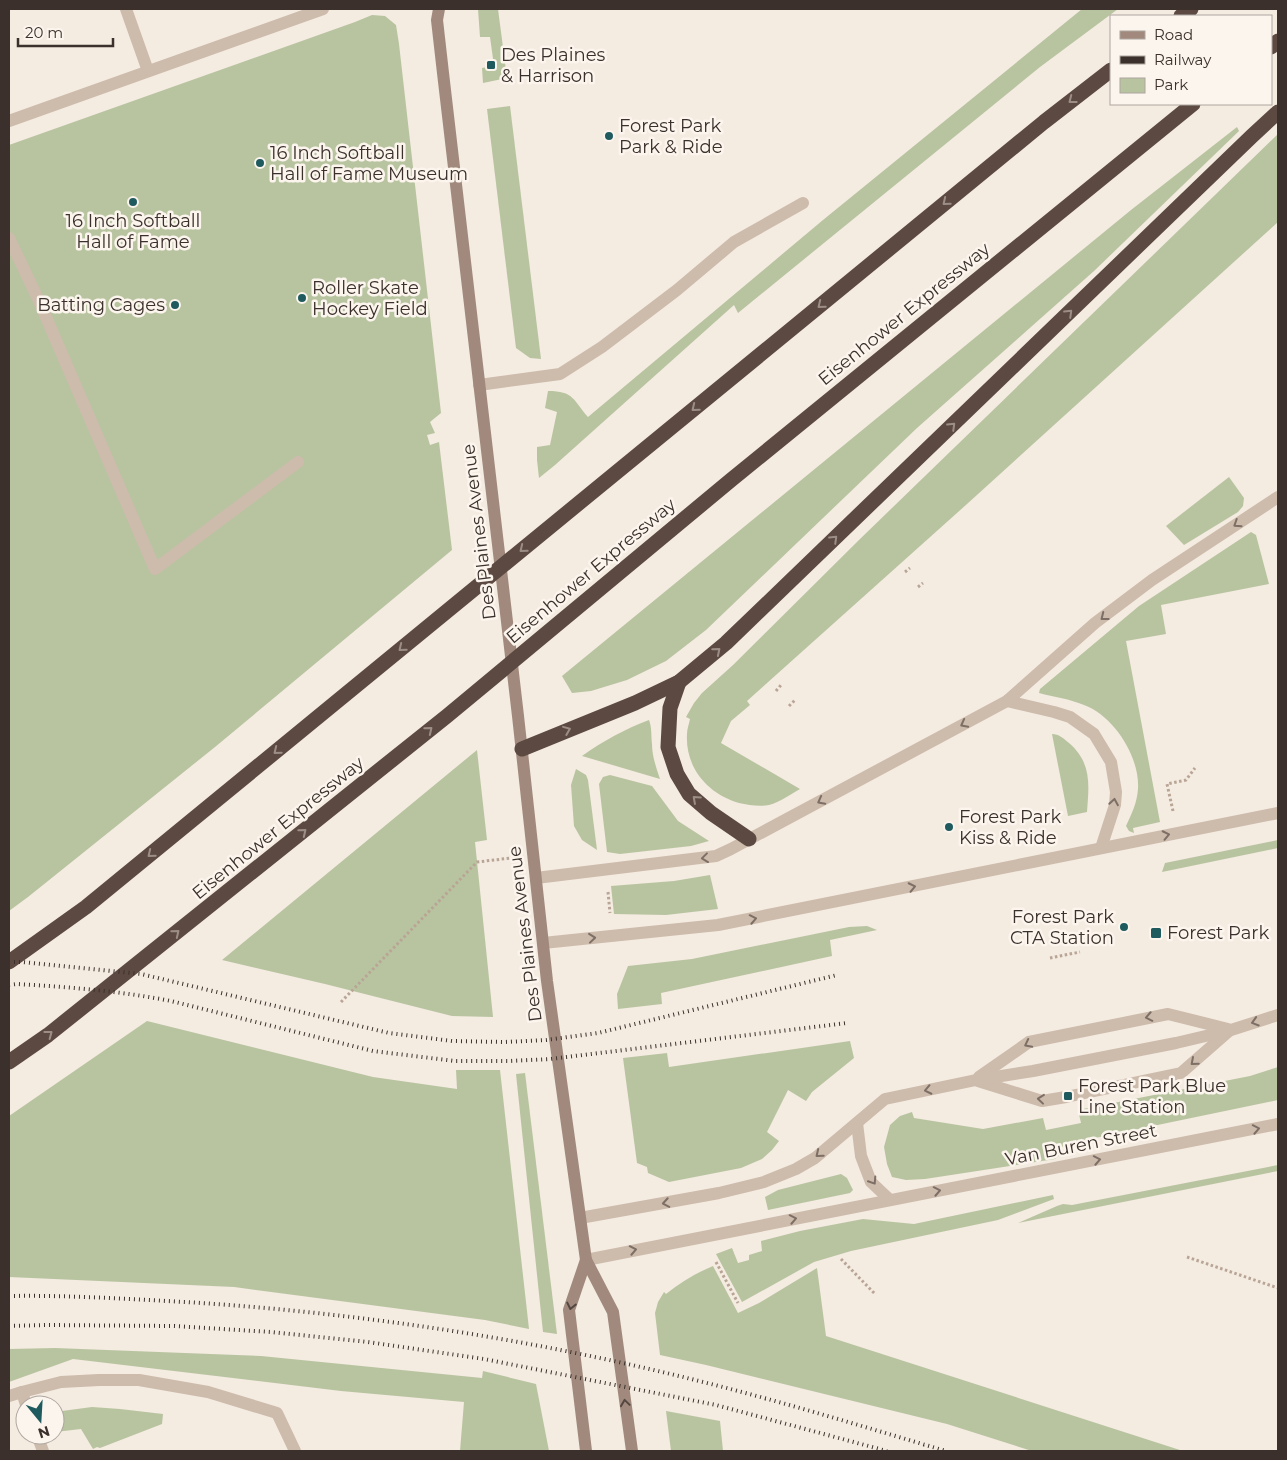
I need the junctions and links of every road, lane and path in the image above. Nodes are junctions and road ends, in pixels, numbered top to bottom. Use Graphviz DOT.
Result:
graph roads {
  1 [pos="126,9"];
  2 [pos="324,9"];
  3 [pos="439,9"];
  4 [pos="302,12"];
  5 [pos="148,71"];
  6 [pos="1110,71"];
  7 [pos="1191,105"];
  8 [pos="1278,112"];
  9 [pos="9,121"];
  10 [pos="803,203"];
  11 [pos="9,238"];
  12 [pos="479,385"];
  13 [pos="298,462"];
  14 [pos="1278,497"];
  15 [pos="910,568"];
  16 [pos="905,572"];
  17 [pos="923,583"];
  18 [pos="918,587"];
  19 [pos="679,682"];
  20 [pos="781,685"];
  21 [pos="776,690"];
  22 [pos="795,700"];
  23 [pos="1007,701"];
  24 [pos="789,706"];
  25 [pos="522,748"];
  26 [pos="1195,768"];
  27 [pos="1171,801"];
  28 [pos="1278,813"];
  29 [pos="749,839"];
  30 [pos="1101,848"];
  31 [pos="534,855"];
  32 [pos="536,878"];
  33 [pos="608,888"];
  34 [pos="610,914"];
  35 [pos="543,944"];
  36 [pos="1080,952"];
  37 [pos="1050,958"];
  38 [pos="9,962"];
  39 [pos="341,1002"];
  40 [pos="1278,1015"];
  41 [pos="1231,1030"];
  42 [pos="9,1062"];
  43 [pos="976,1080"];
  44 [pos="857,1123"];
  45 [pos="1278,1124"];
  46 [pos="890,1200"];
  47 [pos="580,1218"];
  48 [pos="1187,1256"];
  49 [pos="842,1259"];
  50 [pos="586,1260"];
  51 [pos="716,1262"];
  52 [pos="1278,1288"];
  53 [pos="875,1294"];
  54 [pos="738,1303"];
  55 [pos="22,1392"];
  56 [pos="23,1395"];
  57 [pos="9,1396"];
  58 [pos="296,1451"];
  59 [pos="586,1451"];
  60 [pos="632,1451"];
  1 -- 5 [label="street"];
  2 -- 4 [label="street"];
  3 -- 12 [label="main road, Des Plaines Avenue"];
  4 -- 5 [label="street"];
  5 -- 9 [label="street"];
  6 -- 38 [label="highway, one-way"];
  42 -- 7 [label="highway, Eisenhower Expressway, one-way"];
  19 -- 8 [label="highway, one-way"];
  10 -- 12 [label="street"];
  11 -- 13 [label="street"];
  12 -- 25 [label="main road, Des Plaines Avenue"];
  14 -- 23 [label="street, one-way"];
  15 -- 16 [label="path"];
  17 -- 18 [label="path"];
  25 -- 19 [label="highway, one-way"];
  29 -- 19 [label="highway, one-way"];
  20 -- 21 [label="path"];
  22 -- 24 [label="path"];
  23 -- 29 [label="street, one-way"];
  30 -- 23 [label="street, one-way"];
  25 -- 31 [label="main road, Des Plaines Avenue"];
  26 -- 27 [label="path"];
  30 -- 28 [label="street, one-way"];
  29 -- 32 [label="street, one-way"];
  35 -- 30 [label="street, one-way"];
  31 -- 32 [label="main road, Des Plaines Avenue"];
  31 -- 39 [label="path"];
  32 -- 35 [label="main road, Des Plaines Avenue"];
  33 -- 34 [label="path"];
  35 -- 47 [label="main road, Des Plaines Avenue"];
  36 -- 37 [label="path"];
  40 -- 41 [label="street, one-way"];
  41 -- 43 [label="street"];
  41 -- 43 [label="street, one-way"];
  41 -- 43 [label="street, one-way"];
  43 -- 44 [label="street, one-way"];
  44 -- 46 [label="street, one-way"];
  44 -- 47 [label="street, one-way"];
  46 -- 45 [label="street, Van Buren Street, one-way"];
  50 -- 46 [label="street, Van Buren Street, one-way"];
  47 -- 50 [label="main road, Des Plaines Avenue"];
  48 -- 52 [label="path"];
  49 -- 53 [label="path"];
  50 -- 59 [label="main road, Des Plaines Avenue, one-way"];
  60 -- 50 [label="main road, Des Plaines Avenue, one-way"];
  51 -- 54 [label="path"];
  55 -- 56 [label="street"];
  55 -- 57 [label="street"];
  55 -- 58 [label="street"];
}
